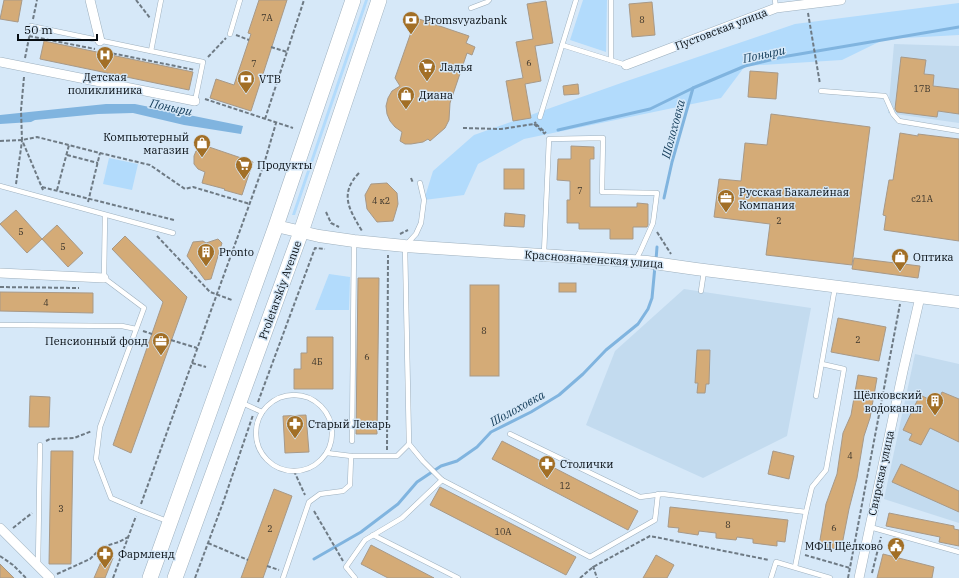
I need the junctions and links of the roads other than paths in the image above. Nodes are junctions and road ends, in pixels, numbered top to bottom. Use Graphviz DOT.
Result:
graph roads {
  1 [pos="90,0"];
  2 [pos="159,0"];
  3 [pos="240,0"];
  4 [pos="353,0"];
  5 [pos="379,0"];
  6 [pos="489,0"];
  7 [pos="576,0"];
  8 [pos="611,0"];
  9 [pos="841,0"];
  10 [pos="775,4"];
  11 [pos="470,8"];
  12 [pos="31,26"];
  13 [pos="230,34"];
  14 [pos="100,41"];
  15 [pos="562,45"];
  16 [pos="151,51"];
  17 [pos="610,60"];
  18 [pos="0,62"];
  19 [pos="626,65"];
  20 [pos="821,91"];
  21 [pos="195,100"];
  22 [pos="540,117"];
  23 [pos="959,131"];
  24 [pos="420,183"];
  25 [pos="0,186"];
  26 [pos="105,215"];
  27 [pos="276,226"];
  28 [pos="301,232"];
  29 [pos="173,234"];
  30 [pos="355,236"];
  31 [pos="406,246"];
  32 [pos="544,255"];
  33 [pos="635,260"];
  34 [pos="704,270"];
  35 [pos="0,273"];
  36 [pos="104,278"];
  37 [pos="836,287"];
  38 [pos="700,291"];
  39 [pos="920,297"];
  40 [pos="959,302"];
  41 [pos="0,325"];
  42 [pos="136,329"];
  43 [pos="822,364"];
  44 [pos="816,396"];
  45 [pos="239,402"];
  46 [pos="262,412"];
  47 [pos="510,434"];
  48 [pos="352,441"];
  49 [pos="409,444"];
  50 [pos="40,445"];
  51 [pos="327,453"];
  52 [pos="351,456"];
  53 [pos="442,480"];
  54 [pos="658,494"];
  55 [pos="806,512"];
  56 [pos="171,522"];
  57 [pos="870,527"];
  58 [pos="0,528"];
  59 [pos="373,535"];
  60 [pos="959,552"];
  61 [pos="38,565"];
  62 [pos="795,568"];
  63 [pos="52,576"];
  64 [pos="823,577"];
  65 [pos="150,578"];
  66 [pos="174,578"];
  67 [pos="283,578"];
  68 [pos="355,578"];
  69 [pos="458,578"];
  70 [pos="771,578"];
  71 [pos="830,578"];
  72 [pos="858,578"];
  1 -- 14 [label="street"];
  2 -- 16 [label="lane"];
  3 -- 13 [label="lane"];
  4 -- 27 [label="main road"];
  5 -- 28 [label="main road, Proletarskiy Avenue"];
  6 -- 11 [label="lane"];
  7 -- 15 [label="lane"];
  8 -- 17 [label="lane"];
  9 -- 10 [label="street, Пустовская улица"];
  10 -- 19 [label="street, Пустовская улица"];
  12 -- 14 [label="lane"];
  14 -- 16 [label="lane"];
  15 -- 17 [label="lane"];
  15 -- 22 [label="lane"];
  16 -- 21 [label="lane"];
  17 -- 19 [label="lane"];
  18 -- 21 [label="street"];
  20 -- 23 [label="lane"];
  24 -- 31 [label="lane"];
  25 -- 26 [label="lane"];
  26 -- 29 [label="lane"];
  26 -- 36 [label="lane"];
  27 -- 28 [label="street, Краснознаменская улица"];
  27 -- 56 [label="main road"];
  28 -- 30 [label="street, Краснознаменская улица"];
  28 -- 45 [label="main road, Proletarskiy Avenue"];
  30 -- 31 [label="street, Краснознаменская улица"];
  30 -- 48 [label="lane"];
  31 -- 32 [label="street, Краснознаменская улица"];
  31 -- 49 [label="lane"];
  32 -- 33 [label="street, Краснознаменская улица"];
  32 -- 33 [label="lane"];
  33 -- 34 [label="street, Краснознаменская улица"];
  34 -- 37 [label="street, Краснознаменская улица"];
  34 -- 38 [label="lane"];
  35 -- 36 [label="street"];
  36 -- 42 [label="lane"];
  37 -- 39 [label="street, Краснознаменская улица"];
  37 -- 43 [label="lane"];
  39 -- 40 [label="street, Краснознаменская улица"];
  39 -- 57 [label="street, Свирская улица"];
  41 -- 42 [label="lane"];
  42 -- 56 [label="lane"];
  43 -- 44 [label="lane"];
  43 -- 55 [label="lane"];
  45 -- 46 [label="lane"];
  45 -- 66 [label="main road, Proletarskiy Avenue"];
  46 -- 51 [label="lane"];
  46 -- 51 [label="lane"];
  47 -- 54 [label="lane"];
  49 -- 52 [label="lane"];
  49 -- 53 [label="lane"];
  50 -- 61 [label="lane"];
  51 -- 52 [label="lane"];
  52 -- 67 [label="lane"];
  53 -- 54 [label="lane"];
  53 -- 59 [label="lane"];
  54 -- 55 [label="lane"];
  55 -- 62 [label="lane"];
  56 -- 65 [label="main road"];
  57 -- 60 [label="lane"];
  57 -- 72 [label="street, Свирская улица"];
  58 -- 61 [label="street"];
  59 -- 68 [label="lane"];
  59 -- 69 [label="lane"];
  61 -- 63 [label="street"];
  62 -- 64 [label="lane"];
  62 -- 70 [label="lane"];
  64 -- 71 [label="lane"];
}
